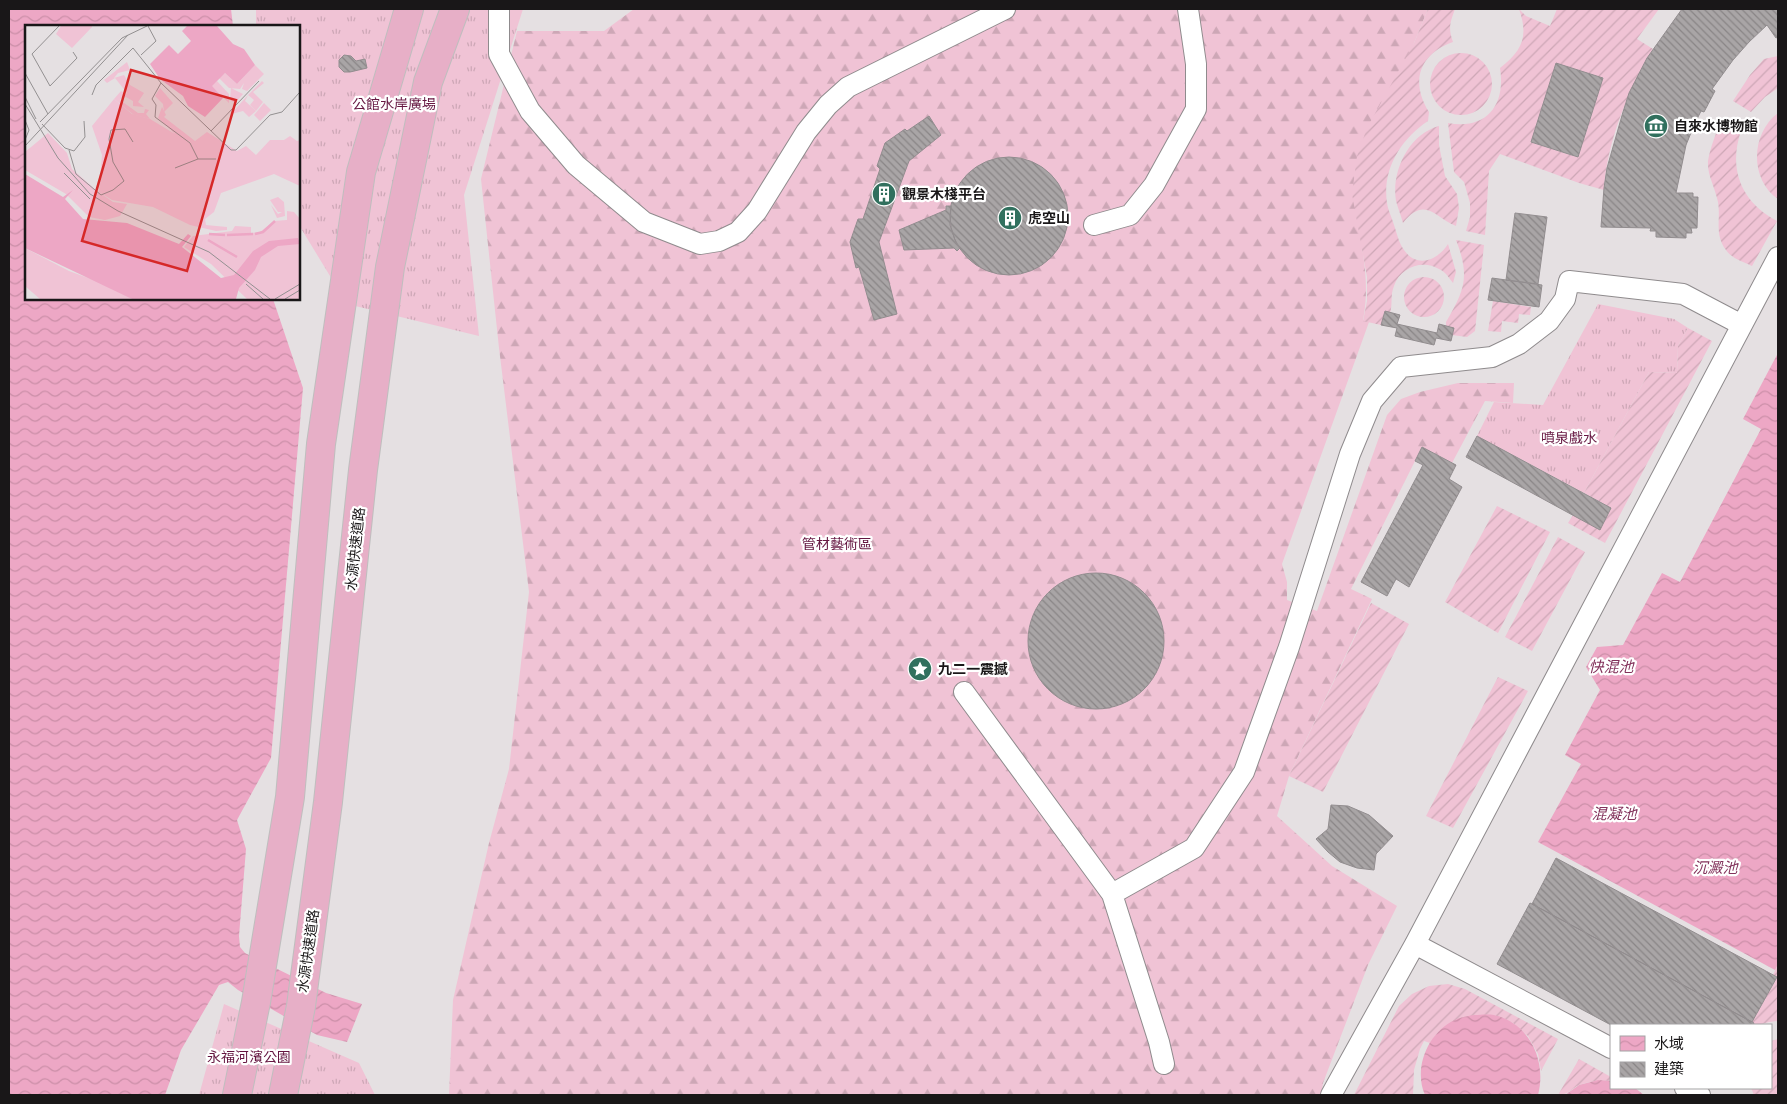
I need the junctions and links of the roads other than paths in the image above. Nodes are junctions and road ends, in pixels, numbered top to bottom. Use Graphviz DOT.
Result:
graph roads {
  1 [pos="409,9"];
  2 [pos="456,9"];
  3 [pos="499,9"];
  4 [pos="1005,9"];
  5 [pos="1188,9"];
  6 [pos="1094,225"];
  7 [pos="1778,257"];
  8 [pos="1742,325"];
  9 [pos="964,692"];
  10 [pos="1112,894"];
  11 [pos="1415,944"];
  12 [pos="1610,1047"];
  13 [pos="1164,1064"];
  14 [pos="1687,1089"];
  15 [pos="237,1095"];
  16 [pos="283,1095"];
  17 [pos="1331,1095"];
  18 [pos="1700,1095"];
  1 -- 15 [label="highway"];
  2 -- 16 [label="highway, 水源快速道路"];
  3 -- 4 [label="lane"];
  5 -- 6 [label="lane"];
  7 -- 8 [label="lane"];
  8 -- 10 [label="lane"];
  8 -- 11 [label="lane"];
  9 -- 10 [label="lane"];
  10 -- 13 [label="lane"];
  11 -- 12 [label="lane"];
  11 -- 17 [label="lane"];
  14 -- 18 [label="lane"];
}
